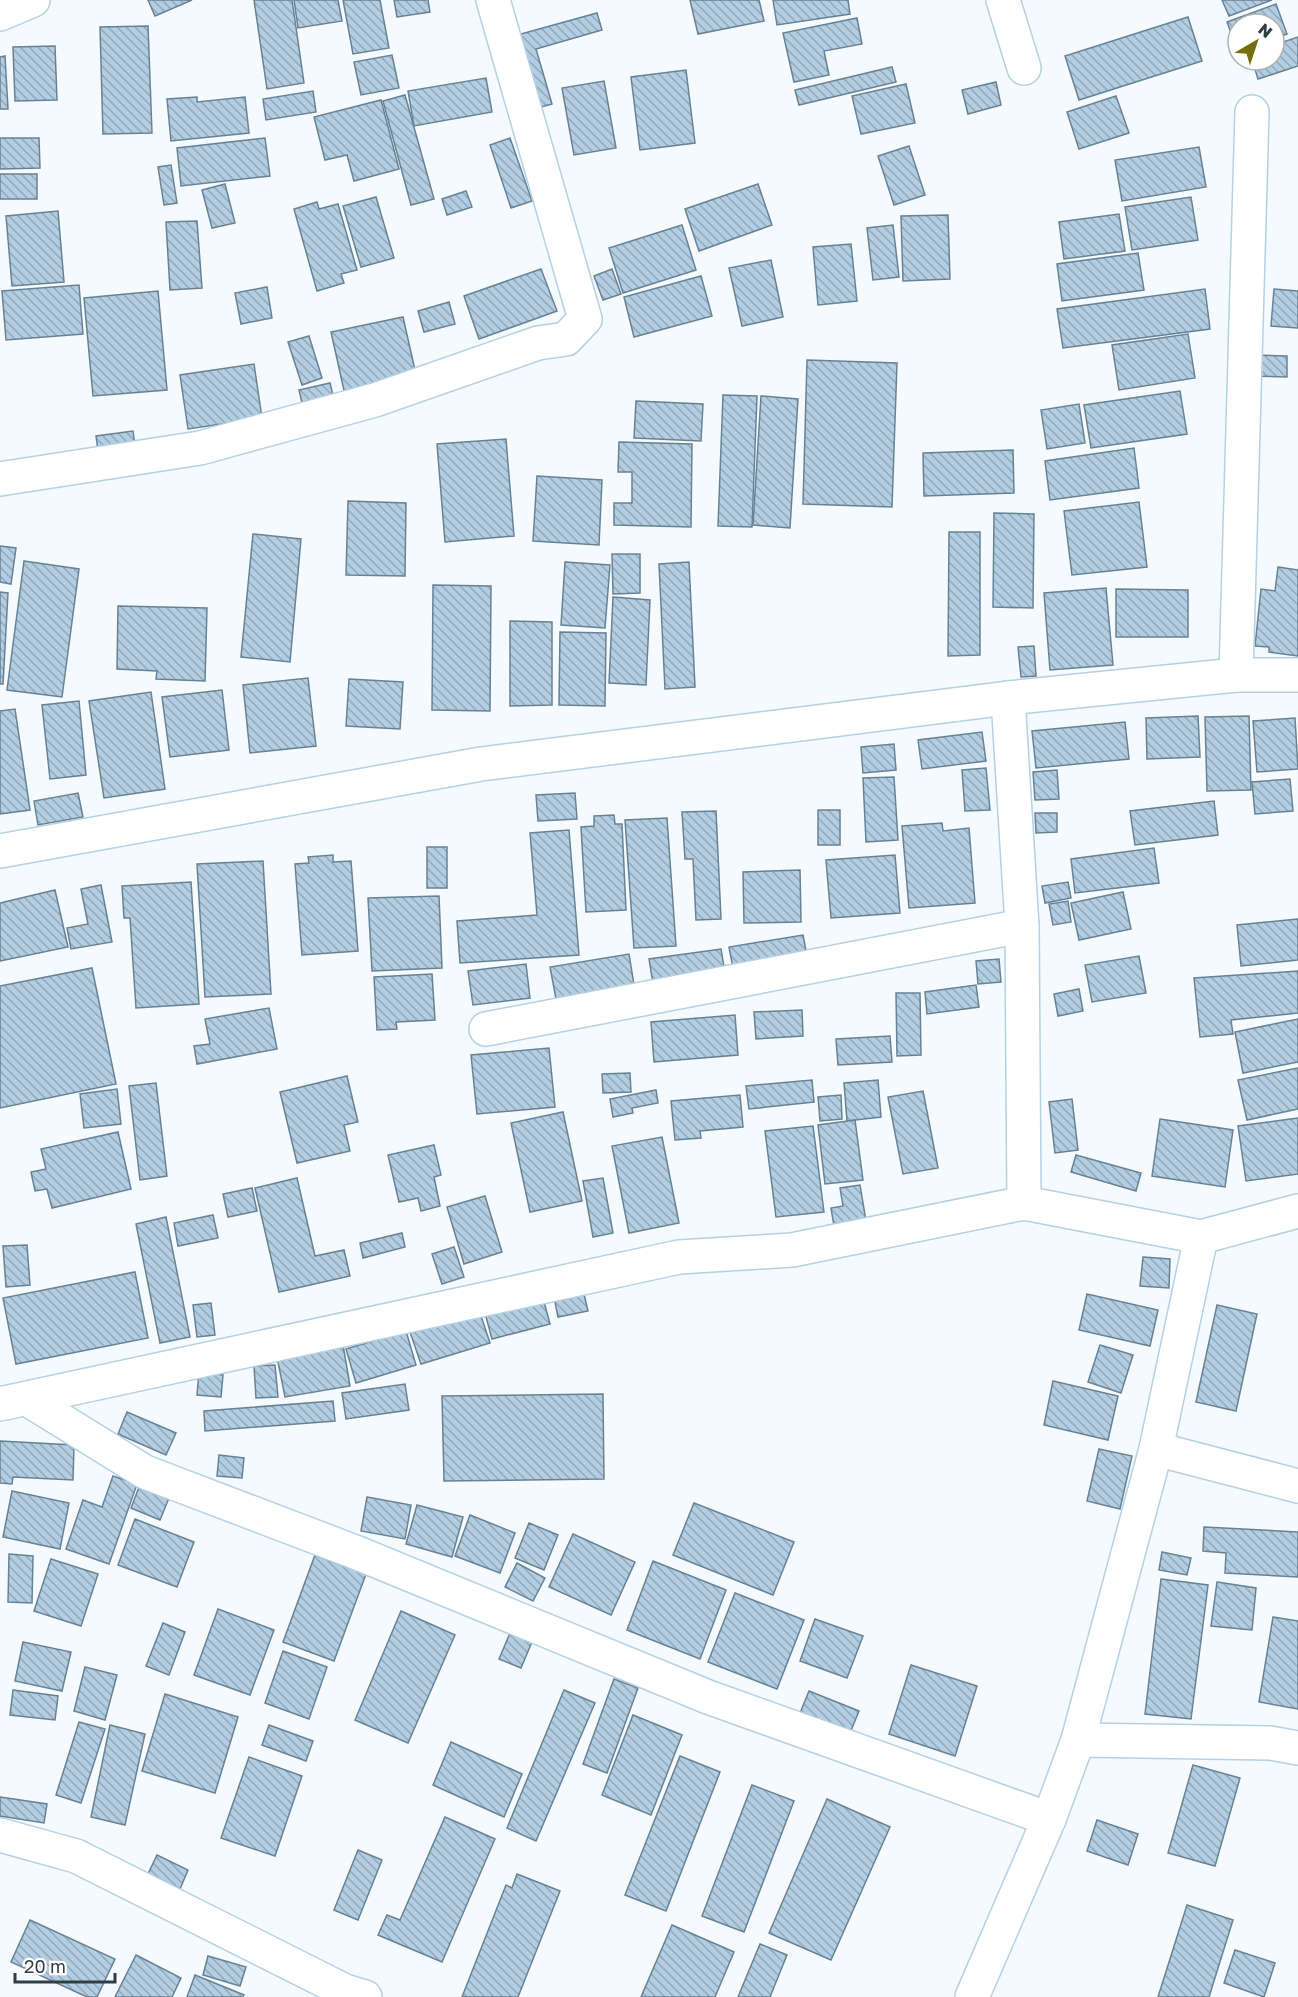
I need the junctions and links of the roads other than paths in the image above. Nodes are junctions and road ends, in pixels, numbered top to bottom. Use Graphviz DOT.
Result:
graph roads {
  1 [pos="33,0"];
  2 [pos="494,0"];
  3 [pos="1003,0"];
  4 [pos="0,14"];
  5 [pos="1024,68"];
  6 [pos="1252,112"];
  7 [pos="0,479"];
  8 [pos="1236,675"];
  9 [pos="1298,675"];
  10 [pos="1008,698"];
  11 [pos="0,851"];
  12 [pos="1022,926"];
  13 [pos="486,1029"];
  14 [pos="1024,1203"];
  15 [pos="1298,1211"];
  16 [pos="1201,1238"];
  17 [pos="14,1401"];
  18 [pos="1156,1449"];
  19 [pos="1298,1486"];
  20 [pos="1078,1740"];
  21 [pos="1298,1748"];
  22 [pos="1048,1819"];
  23 [pos="0,1835"];
  24 [pos="365,1997"];
  25 [pos="972,1997"];
  1 -- 4 [label="street"];
  2 -- 7 [label="street"];
  3 -- 5 [label="street"];
  6 -- 8 [label="street"];
  8 -- 9 [label="street"];
  8 -- 10 [label="street"];
  10 -- 11 [label="street"];
  10 -- 12 [label="street"];
  12 -- 13 [label="street"];
  12 -- 14 [label="street"];
  14 -- 16 [label="street"];
  14 -- 17 [label="street"];
  15 -- 16 [label="street"];
  16 -- 18 [label="street"];
  17 -- 22 [label="street"];
  18 -- 19 [label="street"];
  18 -- 20 [label="street"];
  20 -- 21 [label="street"];
  20 -- 22 [label="street"];
  22 -- 25 [label="street"];
  23 -- 24 [label="street"];
}
